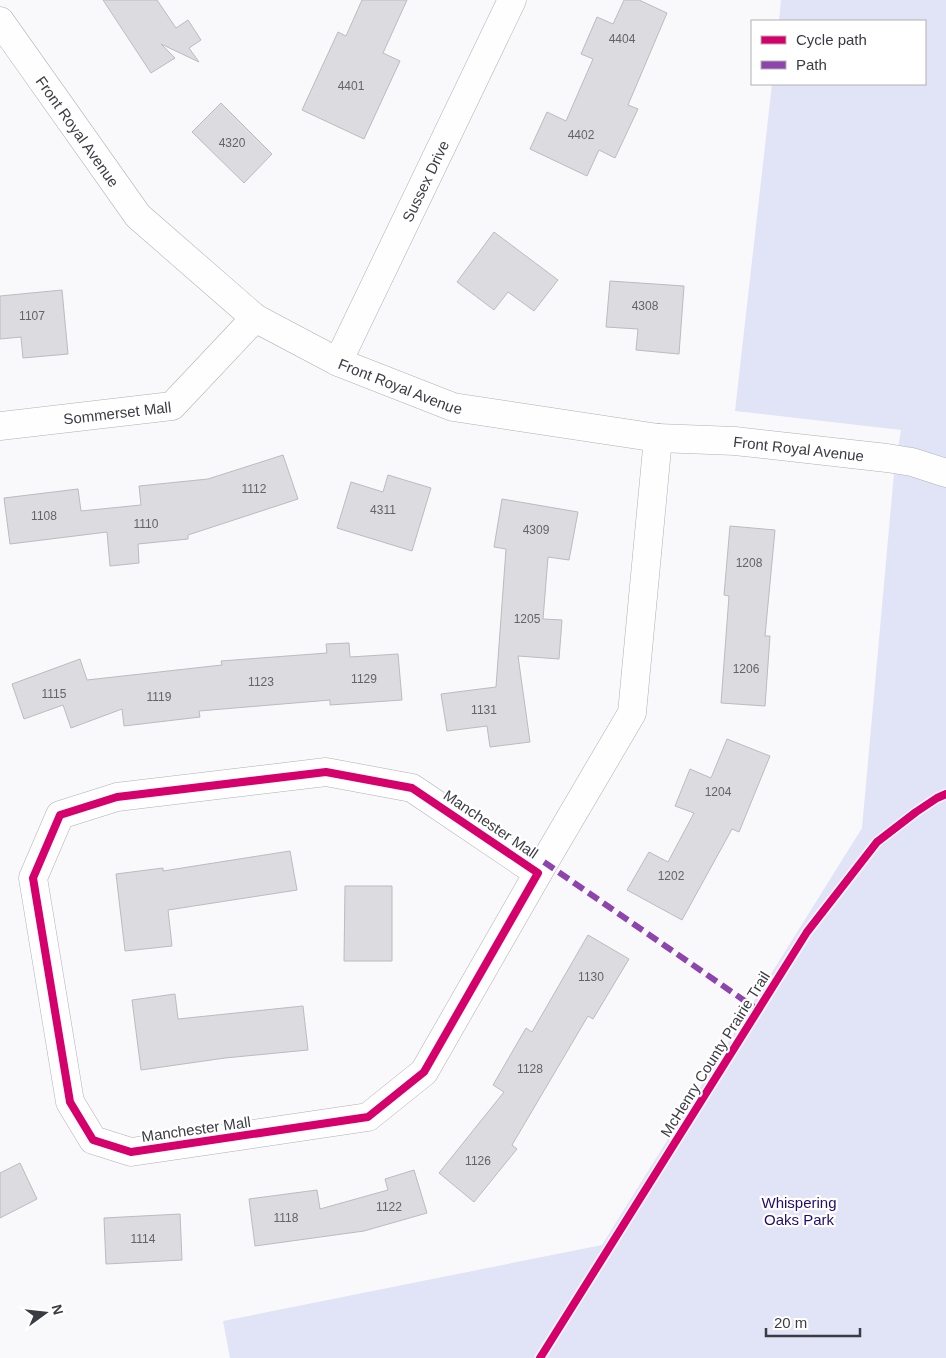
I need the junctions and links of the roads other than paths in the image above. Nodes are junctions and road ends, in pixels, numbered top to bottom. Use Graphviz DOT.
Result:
graph roads {
  1 [pos="512,0"];
  2 [pos="0,21"];
  3 [pos="255,318"];
  4 [pos="338,362"];
  5 [pos="0,426"];
  6 [pos="658,438"];
  7 [pos="946,473"];
  8 [pos="538,873"];
  1 -- 4 [label="street, Sussex Drive"];
  2 -- 3 [label="street, Front Royal Avenue"];
  3 -- 4 [label="street, Front Royal Avenue"];
  3 -- 5 [label="street, Sommerset Mall"];
  4 -- 6 [label="street, Front Royal Avenue"];
  6 -- 7 [label="street, Front Royal Avenue"];
  6 -- 8 [label="street, Manchester Mall"];
  8 -- 8 [label="street, Manchester Mall"];
}
